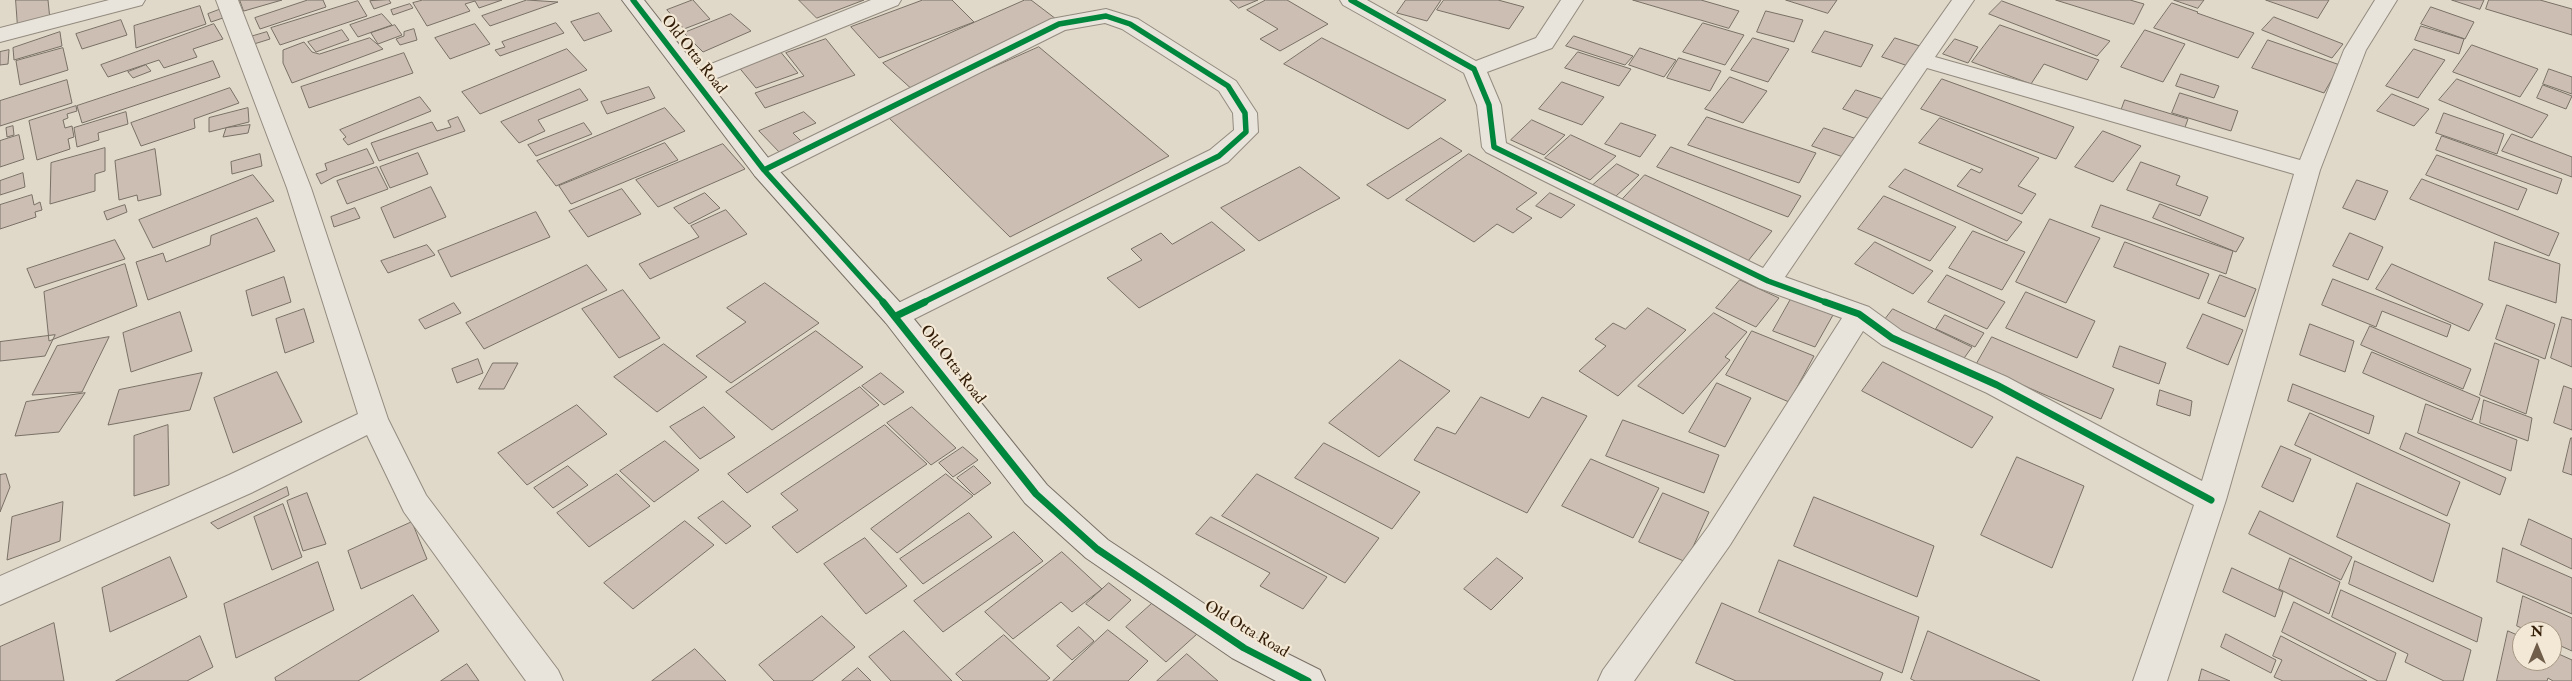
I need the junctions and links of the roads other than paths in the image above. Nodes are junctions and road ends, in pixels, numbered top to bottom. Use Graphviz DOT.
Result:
graph roads {
  1 [pos="134,0"];
  2 [pos="227,0"];
  3 [pos="633,0"];
  4 [pos="890,0"];
  5 [pos="1351,0"];
  6 [pos="1572,0"];
  7 [pos="1963,0"];
  8 [pos="2386,0"];
  9 [pos="0,35"];
  10 [pos="1922,60"];
  11 [pos="1474,69"];
  12 [pos="694,79"];
  13 [pos="764,170"];
  14 [pos="2308,170"];
  15 [pos="1768,281"];
  16 [pos="1859,314"];
  17 [pos="896,316"];
  18 [pos="374,419"];
  19 [pos="2211,500"];
  20 [pos="0,591"];
  21 [pos="546,681"];
  22 [pos="1308,681"];
  23 [pos="1614,681"];
  24 [pos="2150,681"];
  1 -- 9 [label="street"];
  2 -- 18 [label="street"];
  3 -- 12 [label="street, Old Otta Road"];
  4 -- 12 [label="street"];
  5 -- 11 [label="street"];
  6 -- 11 [label="street"];
  7 -- 10 [label="street"];
  8 -- 14 [label="street"];
  10 -- 14 [label="street"];
  10 -- 15 [label="street"];
  11 -- 15 [label="street"];
  12 -- 13 [label="street, Old Otta Road"];
  13 -- 17 [label="street, Old Otta Road"];
  13 -- 17 [label="street"];
  14 -- 19 [label="street"];
  15 -- 16 [label="street"];
  16 -- 19 [label="street"];
  16 -- 23 [label="street"];
  17 -- 22 [label="street, Old Otta Road"];
  18 -- 20 [label="street"];
  18 -- 21 [label="street"];
  19 -- 24 [label="street"];
}
